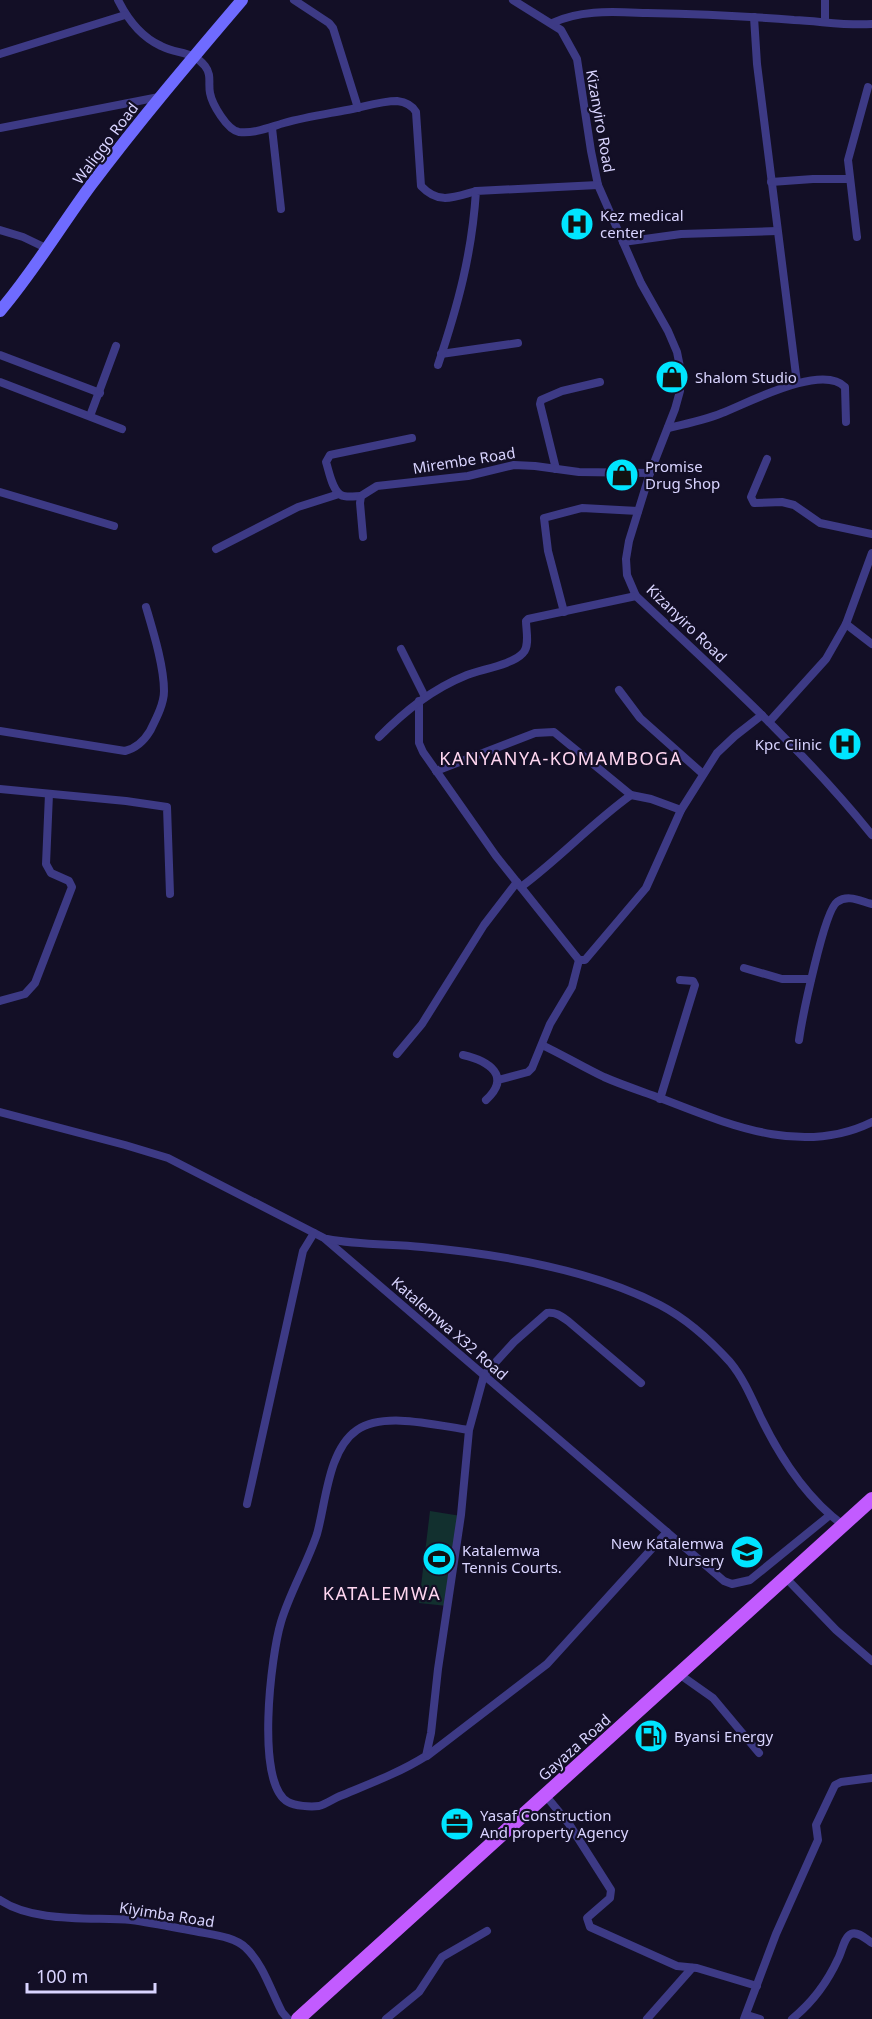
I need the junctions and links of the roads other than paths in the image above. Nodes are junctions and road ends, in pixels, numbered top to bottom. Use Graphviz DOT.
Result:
graph roads {
  1 [pos="118,0"];
  2 [pos="242,0"];
  3 [pos="294,0"];
  4 [pos="513,0"];
  5 [pos="825,0"];
  6 [pos="125,15"];
  7 [pos="754,17"];
  8 [pos="825,22"];
  9 [pos="552,23"];
  10 [pos="872,24"];
  11 [pos="0,54"];
  12 [pos="194,55"];
  13 [pos="868,87"];
  14 [pos="159,97"];
  15 [pos="358,108"];
  16 [pos="0,128"];
  17 [pos="272,128"];
  18 [pos="850,179"];
  19 [pos="771,182"];
  20 [pos="598,184"];
  21 [pos="476,190"];
  22 [pos="281,209"];
  23 [pos="0,230"];
  24 [pos="777,231"];
  25 [pos="857,237"];
  26 [pos="623,243"];
  27 [pos="48,249"];
  28 [pos="0,311"];
  29 [pos="518,343"];
  30 [pos="116,346"];
  31 [pos="441,354"];
  32 [pos="0,355"];
  33 [pos="438,365"];
  34 [pos="0,382"];
  35 [pos="600,382"];
  36 [pos="797,383"];
  37 [pos="100,393"];
  38 [pos="90,416"];
  39 [pos="846,422"];
  40 [pos="668,428"];
  41 [pos="122,429"];
  42 [pos="412,438"];
  43 [pos="767,459"];
  44 [pos="556,469"];
  45 [pos="650,473"];
  46 [pos="0,492"];
  47 [pos="339,494"];
  48 [pos="361,496"];
  49 [pos="638,511"];
  50 [pos="114,526"];
  51 [pos="872,534"];
  52 [pos="363,537"];
  53 [pos="216,549"];
  54 [pos="871,559"];
  55 [pos="636,596"];
  56 [pos="146,607"];
  57 [pos="564,612"];
  58 [pos="846,624"];
  59 [pos="872,644"];
  60 [pos="401,649"];
  61 [pos="619,690"];
  62 [pos="422,699"];
  63 [pos="762,715"];
  64 [pos="769,722"];
  65 [pos="0,730"];
  66 [pos="379,737"];
  67 [pos="436,771"];
  68 [pos="703,774"];
  69 [pos="0,789"];
  70 [pos="49,794"];
  71 [pos="632,795"];
  72 [pos="681,810"];
  73 [pos="872,836"];
  74 [pos="519,884"];
  75 [pos="170,894"];
  76 [pos="872,904"];
  77 [pos="579,960"];
  78 [pos="744,968"];
  79 [pos="811,979"];
  80 [pos="680,980"];
  81 [pos="0,1001"];
  82 [pos="799,1040"];
  83 [pos="542,1045"];
  84 [pos="397,1054"];
  85 [pos="463,1055"];
  86 [pos="498,1080"];
  87 [pos="660,1099"];
  88 [pos="486,1100"];
  89 [pos="0,1112"];
  90 [pos="872,1122"];
  91 [pos="314,1233"];
  92 [pos="324,1238"];
  93 [pos="484,1375"];
  94 [pos="641,1383"];
  95 [pos="469,1430"];
  96 [pos="872,1498"];
  97 [pos="247,1504"];
  98 [pos="830,1515"];
  99 [pos="843,1524"];
  100 [pos="667,1532"];
  101 [pos="785,1577"];
  102 [pos="872,1661"];
  103 [pos="679,1674"];
  104 [pos="759,1753"];
  105 [pos="426,1756"];
  106 [pos="872,1778"];
  107 [pos="546,1796"];
  108 [pos="1,1902"];
  109 [pos="487,1931"];
  110 [pos="872,1942"];
  111 [pos="692,1968"];
  112 [pos="757,1986"];
  113 [pos="746,2017"];
  114 [pos="288,2019"];
  115 [pos="298,2019"];
  116 [pos="386,2019"];
  117 [pos="647,2019"];
  118 [pos="760,2019"];
  119 [pos="792,2019"];
  1 -- 6 [label="street"];
  2 -- 12 [label="street, Waliggo Road"];
  3 -- 15 [label="street"];
  4 -- 9 [label="street, Kizanyiro Road"];
  5 -- 8 [label="street"];
  6 -- 11 [label="street"];
  6 -- 12 [label="street"];
  7 -- 8 [label="street"];
  7 -- 9 [label="street"];
  7 -- 19 [label="street"];
  8 -- 10 [label="street"];
  9 -- 20 [label="street, Kizanyiro Road"];
  12 -- 14 [label="street, Waliggo Road"];
  12 -- 17 [label="street"];
  13 -- 18 [label="street"];
  14 -- 16 [label="street"];
  14 -- 27 [label="street, Waliggo Road"];
  15 -- 17 [label="street"];
  15 -- 21 [label="street"];
  17 -- 22 [label="street"];
  18 -- 19 [label="street"];
  18 -- 25 [label="street"];
  19 -- 24 [label="street"];
  20 -- 21 [label="street"];
  20 -- 26 [label="street, Kizanyiro Road"];
  21 -- 31 [label="street"];
  23 -- 27 [label="street"];
  24 -- 26 [label="street"];
  24 -- 36 [label="street"];
  26 -- 40 [label="street, Kizanyiro Road"];
  27 -- 28 [label="street, Waliggo Road"];
  29 -- 31 [label="street"];
  30 -- 37 [label="street"];
  31 -- 33 [label="street"];
  32 -- 37 [label="street"];
  34 -- 38 [label="street"];
  35 -- 44 [label="street"];
  36 -- 39 [label="street"];
  36 -- 40 [label="street"];
  37 -- 38 [label="street"];
  38 -- 41 [label="street"];
  40 -- 45 [label="street, Kizanyiro Road"];
  42 -- 47 [label="street"];
  43 -- 51 [label="street"];
  44 -- 45 [label="street, Mirembe Road"];
  44 -- 48 [label="street, Mirembe Road"];
  45 -- 49 [label="street, Kizanyiro Road"];
  46 -- 50 [label="street"];
  47 -- 48 [label="street"];
  47 -- 53 [label="street"];
  48 -- 52 [label="street"];
  49 -- 55 [label="street, Kizanyiro Road"];
  49 -- 57 [label="street"];
  54 -- 58 [label="street"];
  55 -- 57 [label="street"];
  55 -- 63 [label="street, Kizanyiro Road"];
  56 -- 65 [label="street"];
  57 -- 62 [label="street"];
  58 -- 59 [label="street"];
  58 -- 64 [label="street"];
  60 -- 62 [label="street"];
  61 -- 68 [label="street"];
  62 -- 66 [label="street"];
  62 -- 67 [label="street"];
  63 -- 64 [label="street, Kizanyiro Road"];
  63 -- 68 [label="street"];
  64 -- 73 [label="street, Kizanyiro Road"];
  67 -- 71 [label="street"];
  67 -- 74 [label="street"];
  68 -- 72 [label="street"];
  69 -- 70 [label="street"];
  70 -- 75 [label="street"];
  70 -- 81 [label="street"];
  71 -- 72 [label="street"];
  71 -- 74 [label="street"];
  72 -- 77 [label="street"];
  74 -- 77 [label="street"];
  74 -- 84 [label="street"];
  76 -- 79 [label="street"];
  77 -- 83 [label="street"];
  78 -- 79 [label="street"];
  79 -- 82 [label="street"];
  80 -- 87 [label="street"];
  83 -- 86 [label="street"];
  83 -- 87 [label="street"];
  85 -- 86 [label="street"];
  86 -- 88 [label="street"];
  87 -- 90 [label="street"];
  89 -- 91 [label="street, Katalemwa X32 Road"];
  91 -- 92 [label="street, Katalemwa X32 Road"];
  91 -- 97 [label="street"];
  92 -- 93 [label="street, Katalemwa X32 Road"];
  92 -- 98 [label="street"];
  93 -- 94 [label="street"];
  93 -- 95 [label="street"];
  93 -- 100 [label="street, Katalemwa X32 Road"];
  95 -- 105 [label="street"];
  95 -- 105 [label="street"];
  96 -- 99 [label="main road, Gayaza Road"];
  98 -- 99 [label="street"];
  98 -- 100 [label="street, Katalemwa X32 Road"];
  99 -- 101 [label="main road, Gayaza Road"];
  100 -- 105 [label="street"];
  101 -- 102 [label="street"];
  101 -- 103 [label="main road, Gayaza Road"];
  103 -- 104 [label="street"];
  103 -- 107 [label="main road, Gayaza Road"];
  106 -- 112 [label="street"];
  107 -- 111 [label="street"];
  107 -- 115 [label="main road, Gayaza Road"];
  108 -- 114 [label="street, Kiyimba Road"];
  109 -- 116 [label="street"];
  110 -- 119 [label="street"];
  111 -- 112 [label="street"];
  111 -- 117 [label="street"];
  112 -- 113 [label="street"];
  113 -- 118 [label="street"];
}
